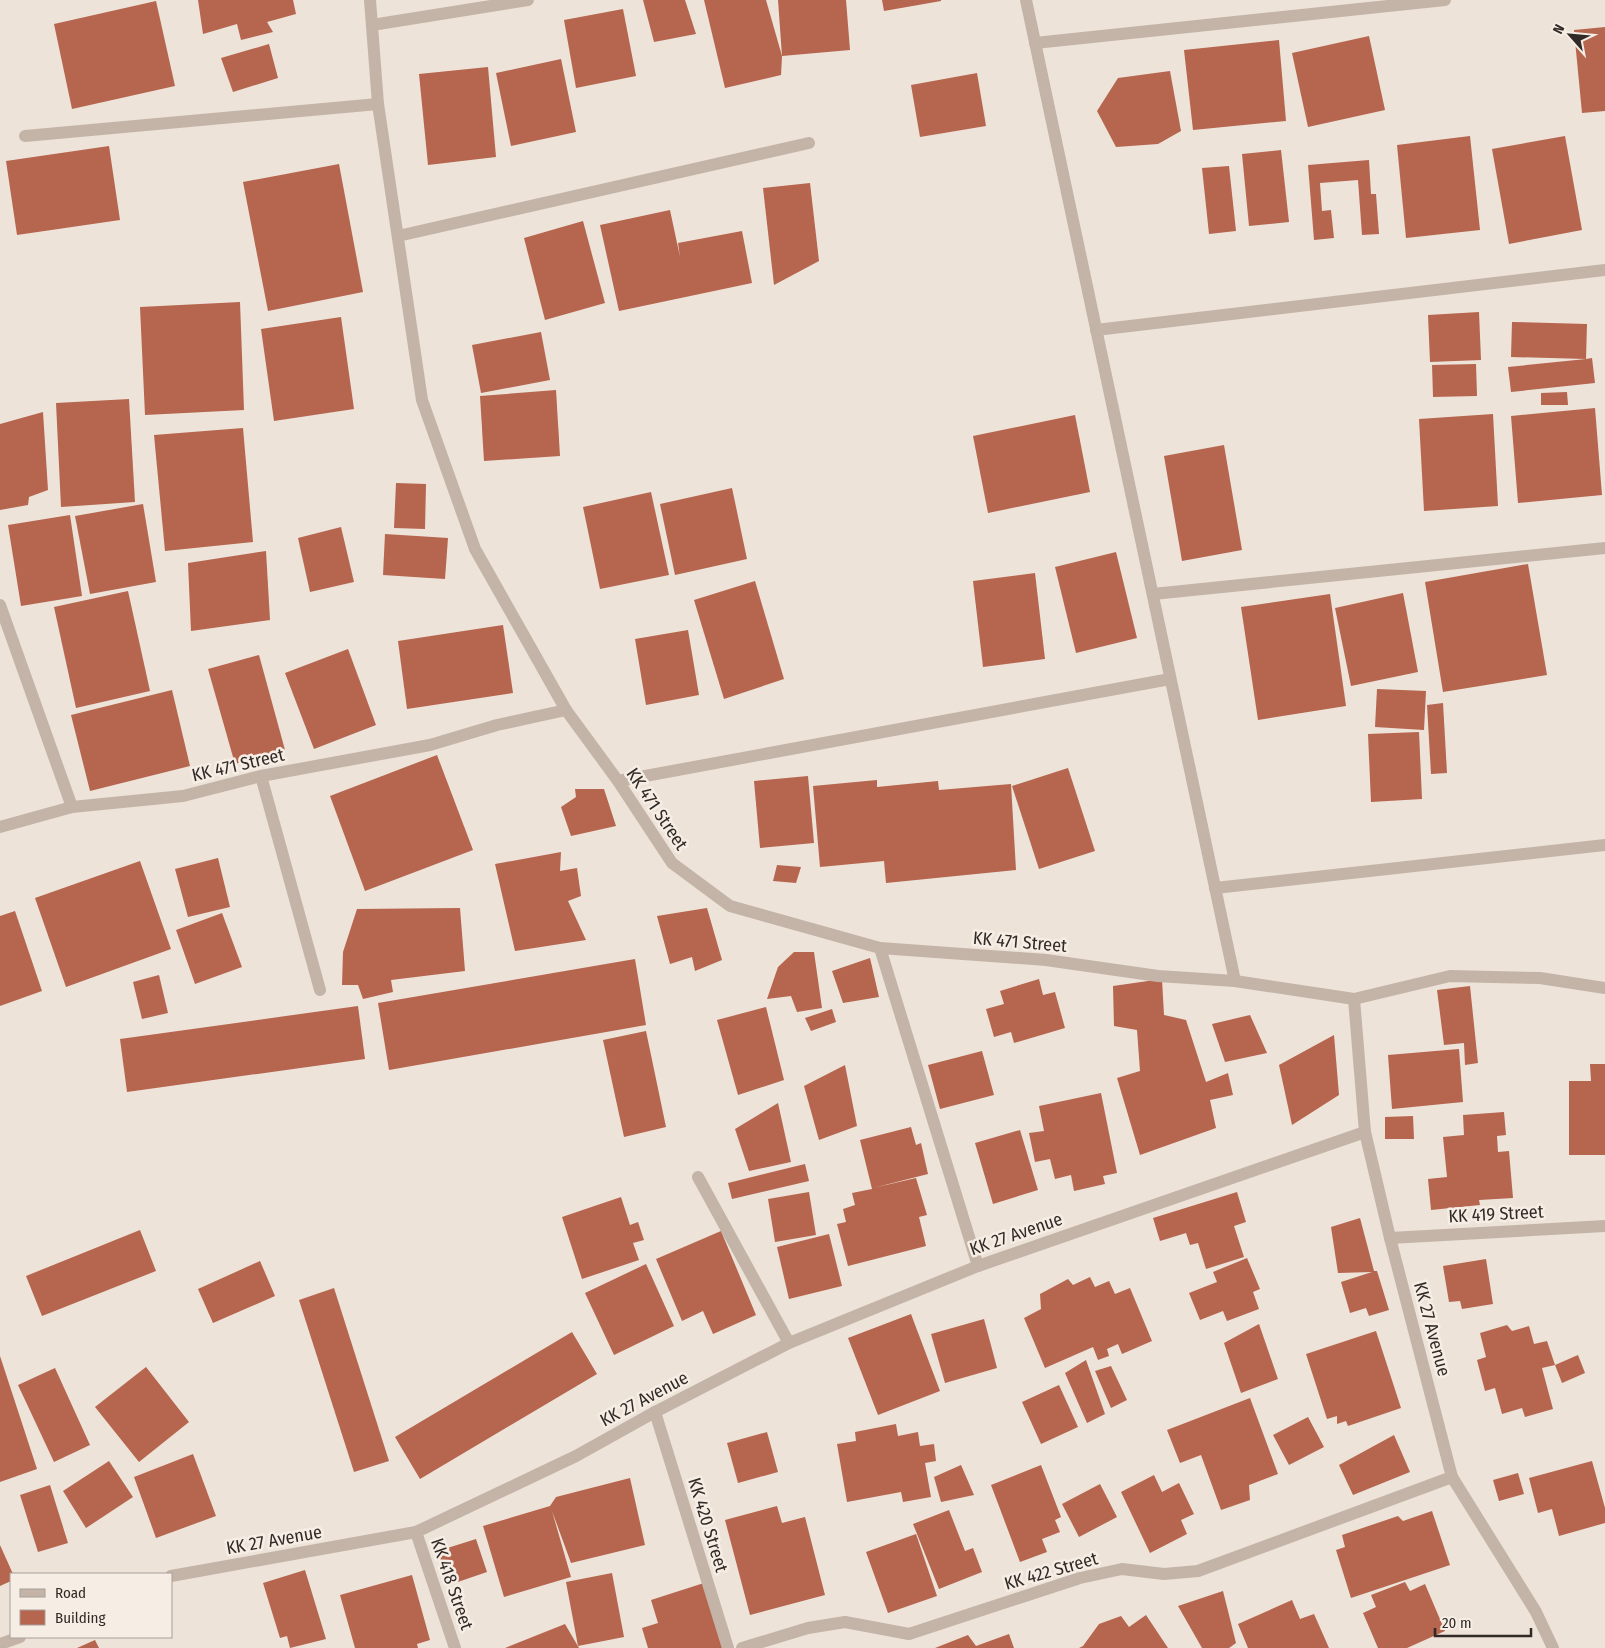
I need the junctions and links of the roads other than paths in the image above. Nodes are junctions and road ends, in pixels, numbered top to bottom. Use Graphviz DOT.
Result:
graph roads {
  1 [pos="370,0"];
  2 [pos="528,0"];
  3 [pos="1026,0"];
  4 [pos="1445,0"];
  5 [pos="372,25"];
  6 [pos="1035,43"];
  7 [pos="378,104"];
  8 [pos="25,136"];
  9 [pos="809,144"];
  10 [pos="398,236"];
  11 [pos="1605,270"];
  12 [pos="1096,330"];
  13 [pos="1605,548"];
  14 [pos="1153,594"];
  15 [pos="0,605"];
  16 [pos="1170,679"];
  17 [pos="566,710"];
  18 [pos="261,776"];
  19 [pos="618,781"];
  20 [pos="72,807"];
  21 [pos="0,827"];
  22 [pos="1605,845"];
  23 [pos="1215,888"];
  24 [pos="880,948"];
  25 [pos="1235,981"];
  26 [pos="1605,988"];
  27 [pos="320,990"];
  28 [pos="1354,999"];
  29 [pos="1365,1132"];
  30 [pos="698,1177"];
  31 [pos="1605,1226"];
  32 [pos="1390,1238"];
  33 [pos="978,1266"];
  34 [pos="789,1343"];
  35 [pos="655,1412"];
  36 [pos="1452,1477"];
  37 [pos="416,1532"];
  38 [pos="172,1576"];
  39 [pos="17,1638"];
  40 [pos="0,1644"];
  41 [pos="455,1648"];
  42 [pos="728,1648"];
  43 [pos="742,1648"];
  44 [pos="1553,1648"];
  1 -- 5 [label="street"];
  2 -- 5 [label="street"];
  3 -- 6 [label="street"];
  4 -- 6 [label="street"];
  5 -- 7 [label="street"];
  6 -- 12 [label="street"];
  7 -- 8 [label="street"];
  7 -- 10 [label="street"];
  9 -- 10 [label="street"];
  10 -- 17 [label="street"];
  11 -- 12 [label="street"];
  12 -- 14 [label="street"];
  13 -- 14 [label="street"];
  14 -- 16 [label="street"];
  15 -- 20 [label="street"];
  16 -- 19 [label="street"];
  16 -- 23 [label="street"];
  17 -- 18 [label="street, KK 471 Street"];
  17 -- 19 [label="street, KK 471 Street"];
  18 -- 20 [label="street, KK 471 Street"];
  18 -- 27 [label="street"];
  19 -- 24 [label="street, KK 471 Street"];
  20 -- 21 [label="street, KK 471 Street"];
  22 -- 23 [label="street"];
  23 -- 25 [label="street"];
  24 -- 25 [label="street, KK 471 Street"];
  24 -- 33 [label="street"];
  25 -- 28 [label="street, KK 471 Street"];
  26 -- 28 [label="street"];
  28 -- 29 [label="street"];
  29 -- 32 [label="street, KK 27 Avenue"];
  29 -- 33 [label="street, KK 27 Avenue"];
  30 -- 34 [label="street"];
  31 -- 32 [label="street, KK 419 Street"];
  32 -- 36 [label="street, KK 27 Avenue"];
  33 -- 34 [label="street, KK 27 Avenue"];
  34 -- 35 [label="street, KK 27 Avenue"];
  35 -- 37 [label="street, KK 27 Avenue"];
  35 -- 42 [label="street, KK 420 Street"];
  36 -- 43 [label="street, KK 422 Street"];
  36 -- 44 [label="street, KK 27 Avenue"];
  37 -- 38 [label="street, KK 27 Avenue"];
  37 -- 41 [label="street, KK 418 Street"];
  39 -- 40 [label="street"];
}
